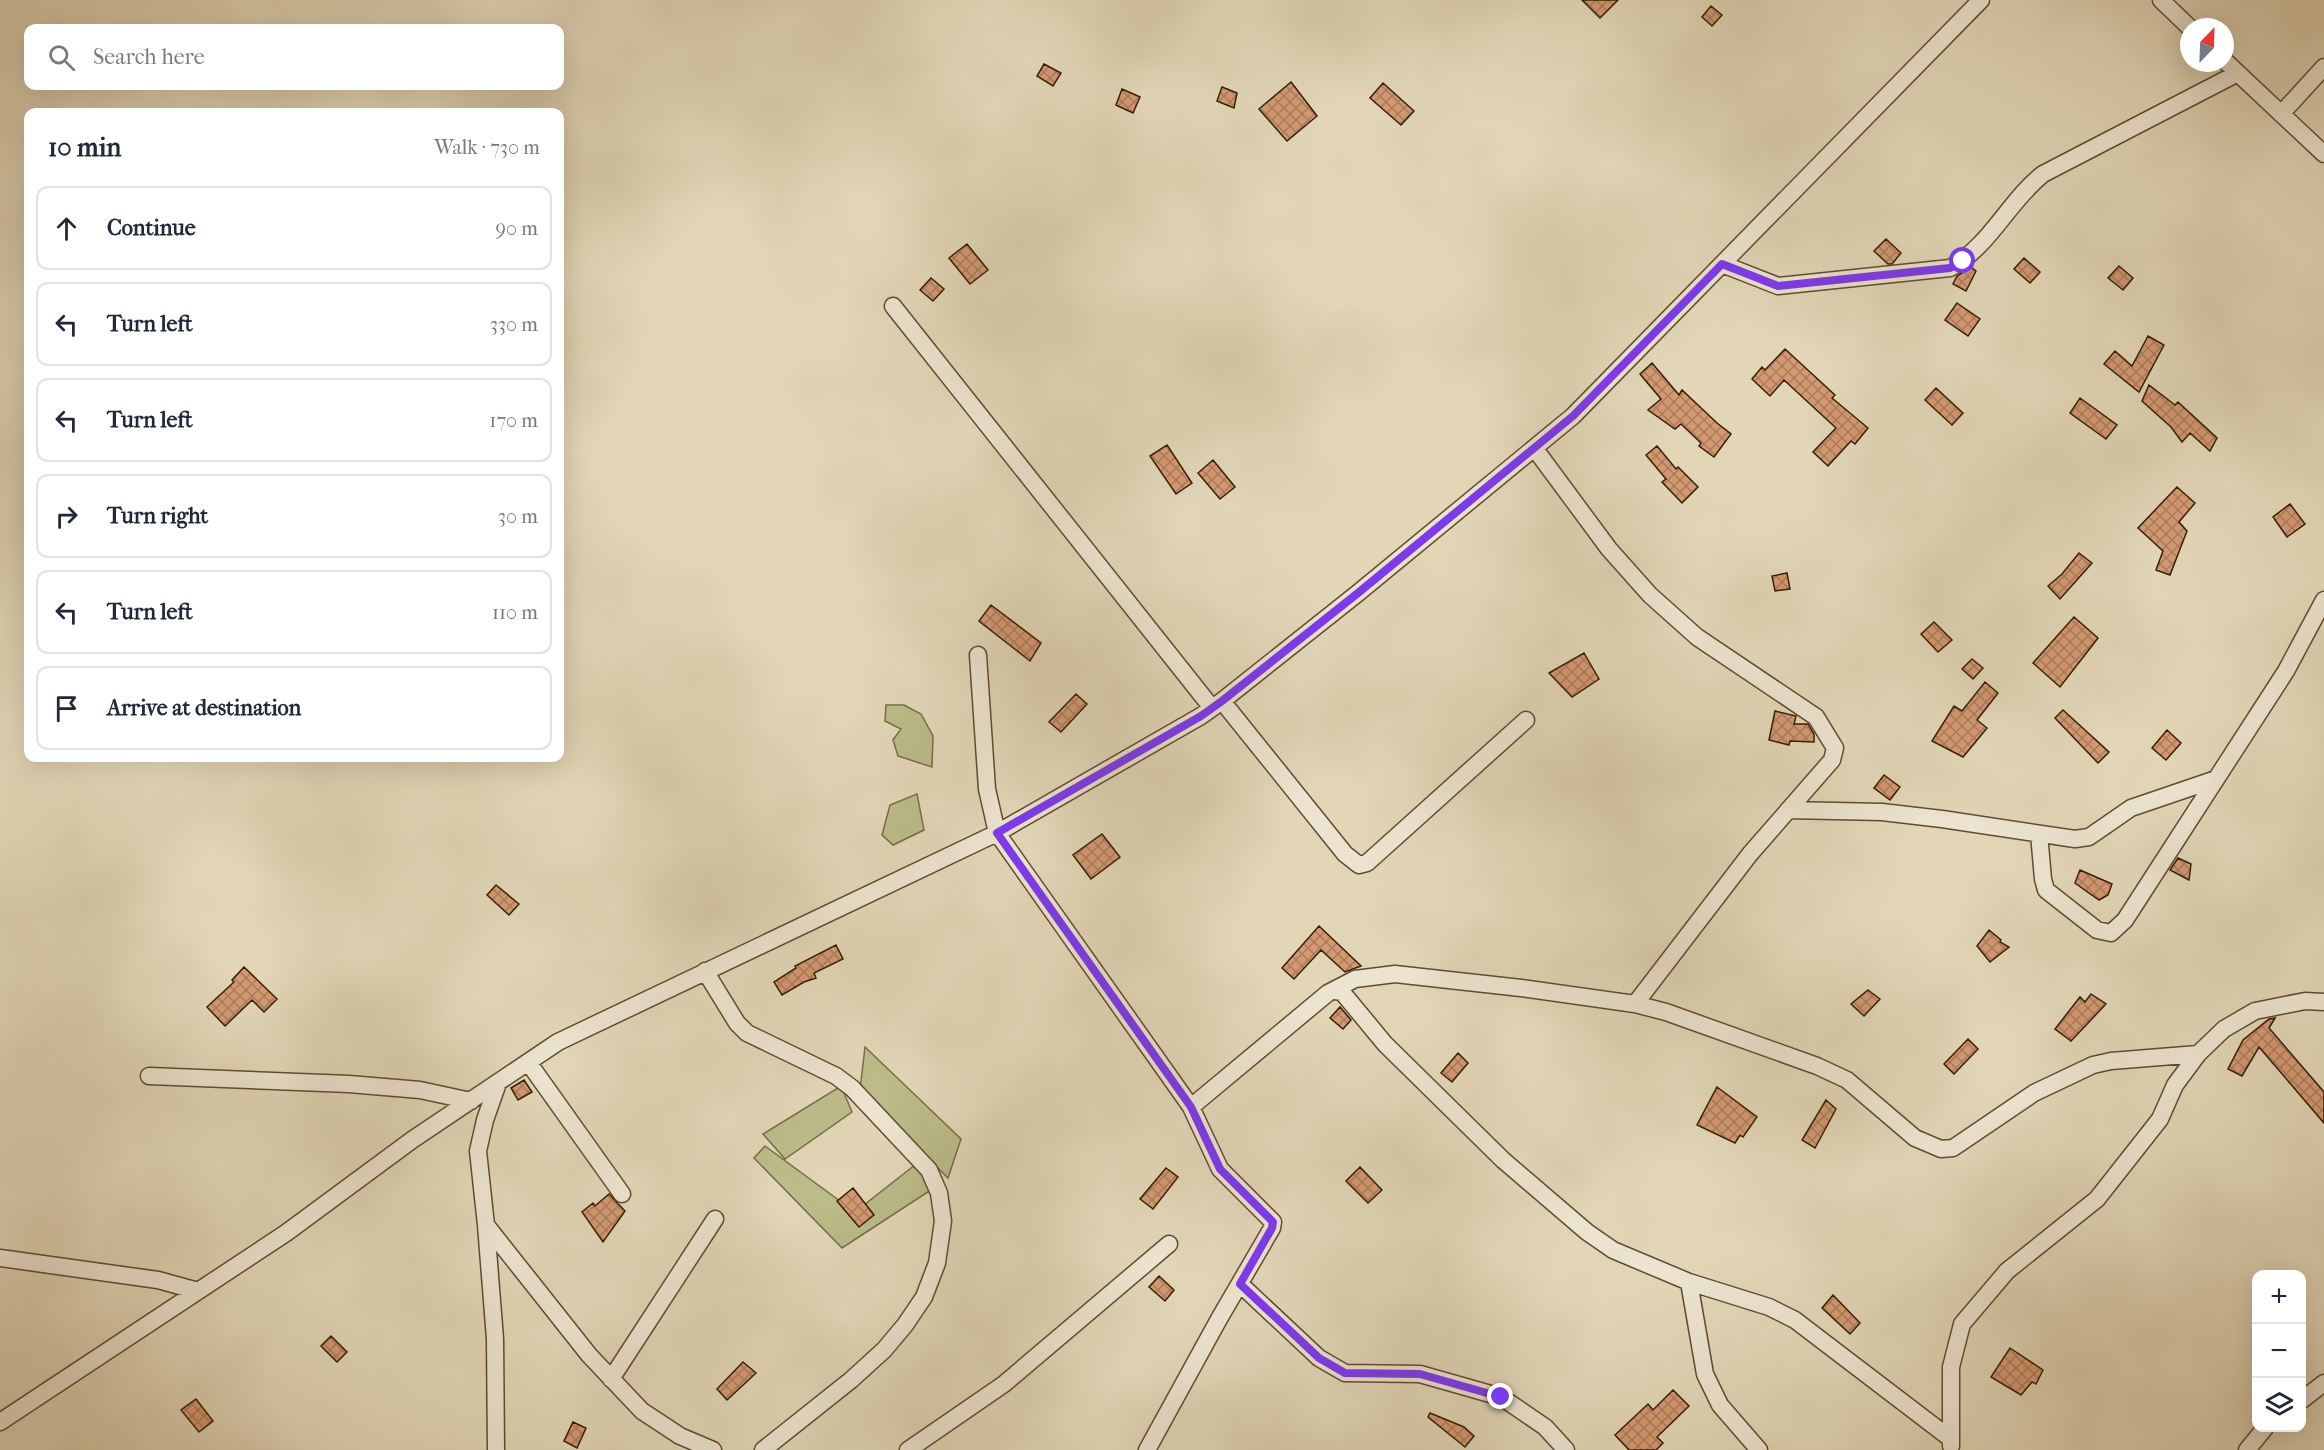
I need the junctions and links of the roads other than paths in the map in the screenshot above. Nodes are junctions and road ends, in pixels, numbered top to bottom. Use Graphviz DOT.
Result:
graph roads {
  1 [pos="1981,0"];
  2 [pos="2161,0"];
  3 [pos="2180,18"];
  4 [pos="2324,67"];
  5 [pos="2234,69"];
  6 [pos="2238,73"];
  7 [pos="2282,114"];
  8 [pos="2324,154"];
  9 [pos="1722,264"];
  10 [pos="893,306"];
  11 [pos="1535,449"];
  12 [pos="2324,600"];
  13 [pos="978,655"];
  14 [pos="1217,704"];
  15 [pos="1526,720"];
  16 [pos="2216,779"];
  17 [pos="1788,810"];
  18 [pos="997,833"];
  19 [pos="2039,834"];
  20 [pos="705,970"];
  21 [pos="1335,991"];
  22 [pos="2324,1002"];
  23 [pos="1635,1004"];
  24 [pos="2198,1054"];
  25 [pos="528,1062"];
  26 [pos="148,1076"];
  27 [pos="498,1083"];
  28 [pos="471,1101"];
  29 [pos="1191,1107"];
  30 [pos="622,1194"];
  31 [pos="715,1219"];
  32 [pos="486,1225"];
  33 [pos="1169,1244"];
  34 [pos="0,1258"];
  35 [pos="1689,1281"];
  36 [pos="1240,1284"];
  37 [pos="198,1291"];
  38 [pos="611,1379"];
  39 [pos="2324,1383"];
  40 [pos="2306,1396"];
  41 [pos="0,1422"];
  42 [pos="2262,1432"];
  43 [pos="1951,1444"];
  44 [pos="496,1450"];
  45 [pos="713,1450"];
  46 [pos="763,1450"];
  47 [pos="908,1450"];
  48 [pos="1147,1450"];
  49 [pos="1566,1450"];
  50 [pos="1759,1450"];
  51 [pos="2247,1450"];
  1 -- 9 [label="street"];
  2 -- 3 [label="street"];
  4 -- 7 [label="street"];
  5 -- 6 [label="street"];
  6 -- 7 [label="street"];
  6 -- 9 [label="street"];
  7 -- 8 [label="street"];
  9 -- 11 [label="street"];
  10 -- 14 [label="street"];
  11 -- 14 [label="street"];
  11 -- 17 [label="street"];
  12 -- 16 [label="street"];
  13 -- 18 [label="street"];
  14 -- 15 [label="street"];
  14 -- 18 [label="street"];
  16 -- 19 [label="street"];
  16 -- 19 [label="street"];
  17 -- 19 [label="street"];
  17 -- 23 [label="street"];
  18 -- 20 [label="street"];
  18 -- 29 [label="street"];
  20 -- 25 [label="street"];
  20 -- 46 [label="street"];
  21 -- 23 [label="street"];
  21 -- 29 [label="street"];
  21 -- 35 [label="street"];
  22 -- 24 [label="street"];
  23 -- 24 [label="street"];
  24 -- 43 [label="street"];
  25 -- 27 [label="street"];
  25 -- 30 [label="street"];
  26 -- 28 [label="street"];
  27 -- 28 [label="street"];
  27 -- 32 [label="street"];
  28 -- 37 [label="street"];
  29 -- 36 [label="street"];
  31 -- 38 [label="street"];
  32 -- 38 [label="street"];
  32 -- 44 [label="street"];
  33 -- 47 [label="street"];
  34 -- 37 [label="street"];
  35 -- 43 [label="street"];
  35 -- 50 [label="street"];
  36 -- 48 [label="street"];
  36 -- 49 [label="street"];
  37 -- 41 [label="street"];
  38 -- 45 [label="street"];
  39 -- 40 [label="street"];
  42 -- 51 [label="street"];
}
